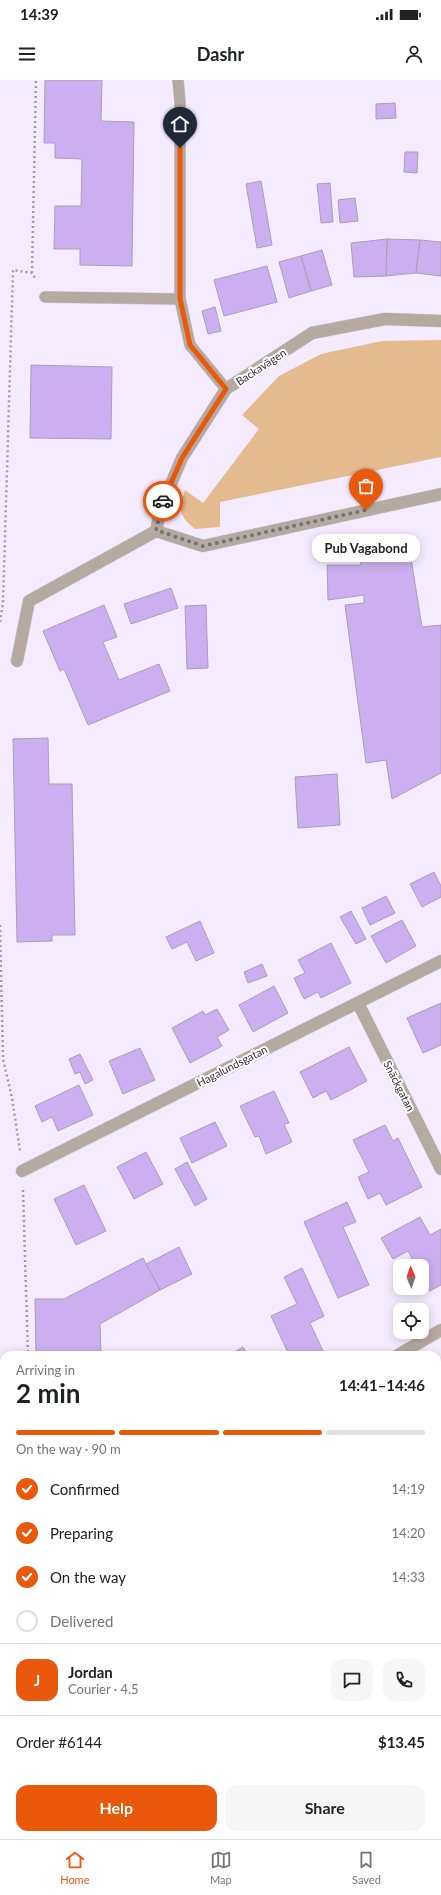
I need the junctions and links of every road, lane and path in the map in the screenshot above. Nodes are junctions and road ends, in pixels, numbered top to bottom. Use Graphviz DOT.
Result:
graph roads {
  1 [pos="36,80"];
  2 [pos="178,80"];
  3 [pos="32,272"];
  4 [pos="45,296"];
  5 [pos="180,299"];
  6 [pos="441,321"];
  7 [pos="226,389"];
  8 [pos="441,494"];
  9 [pos="156,530"];
  10 [pos="0,622"];
  11 [pos="17,661"];
  12 [pos="0,925"];
  13 [pos="441,961"];
  14 [pos="358,1003"];
  15 [pos="441,1169"];
  16 [pos="22,1171"];
  17 [pos="441,1330"];
  18 [pos="28,1351"];
  19 [pos="405,1351"];
  1 -- 3 [label="path"];
  2 -- 5 [label="lane"];
  3 -- 4 [label="path"];
  3 -- 10 [label="path"];
  4 -- 5 [label="lane"];
  5 -- 7 [label="lane"];
  6 -- 7 [label="street, Backavägen"];
  7 -- 9 [label="street, Backavägen"];
  8 -- 9 [label="street"];
  9 -- 11 [label="street"];
  12 -- 16 [label="path"];
  13 -- 14 [label="street, Hagalundsgatan"];
  14 -- 15 [label="street, Snäckgatan"];
  14 -- 16 [label="street, Hagalundsgatan"];
  16 -- 18 [label="path"];
  17 -- 19 [label="street"];
}
